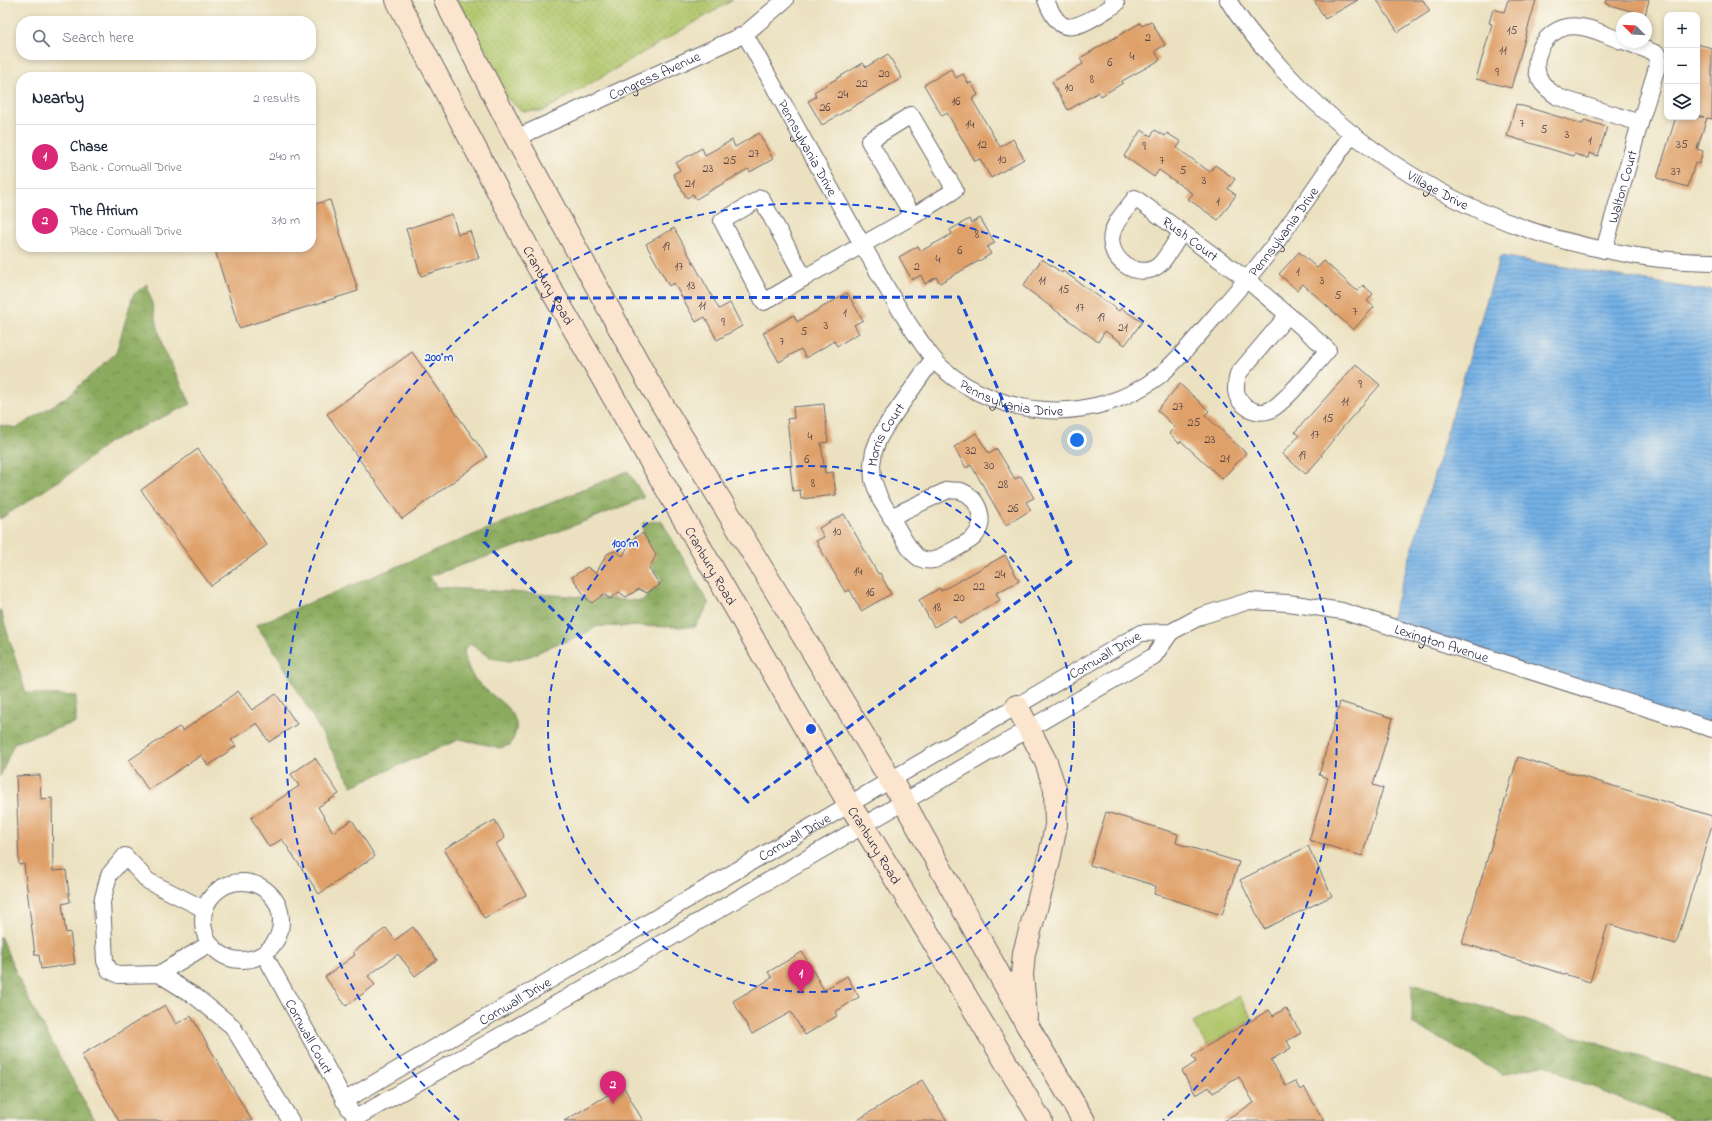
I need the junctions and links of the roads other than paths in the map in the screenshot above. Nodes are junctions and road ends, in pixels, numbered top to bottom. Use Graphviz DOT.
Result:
graph roads {
  1 [pos="397,0"];
  2 [pos="445,0"];
  3 [pos="785,0"];
  4 [pos="1046,0"];
  5 [pos="1228,0"];
  6 [pos="1118,2"];
  7 [pos="745,34"];
  8 [pos="1616,39"];
  9 [pos="1642,48"];
  10 [pos="1640,124"];
  11 [pos="1352,134"];
  12 [pos="516,138"];
  13 [pos="914,216"];
  14 [pos="1182,232"];
  15 [pos="862,245"];
  16 [pos="1604,250"];
  17 [pos="1712,262"];
  18 [pos="804,278"];
  19 [pos="1246,279"];
  20 [pos="1288,315"];
  21 [pos="933,359"];
  22 [pos="891,517"];
  23 [pos="1171,632"];
  24 [pos="1017,706"];
  25 [pos="1029,728"];
  26 [pos="1712,729"];
  27 [pos="891,780"];
  28 [pos="904,802"];
  29 [pos="849,804"];
  30 [pos="863,825"];
  31 [pos="204,909"];
  32 [pos="209,944"];
  33 [pos="264,954"];
  34 [pos="159,974"];
  35 [pos="1027,1025"];
  36 [pos="344,1101"];
  37 [pos="355,1120"];
  38 [pos="291,1121"];
  39 [pos="1041,1121"];
  40 [pos="1084,1121"];
  1 -- 29 [label="main road, Cranbury Road"];
  2 -- 12 [label="main road"];
  3 -- 7 [label="street, Congress Avenue"];
  4 -- 6 [label="street"];
  5 -- 11 [label="street, Village Drive"];
  7 -- 12 [label="street, Congress Avenue"];
  7 -- 15 [label="street, Pennsylvania Drive"];
  8 -- 10 [label="street"];
  9 -- 10 [label="street, Walton Court"];
  10 -- 16 [label="street, Walton Court"];
  11 -- 16 [label="street, Village Drive"];
  11 -- 19 [label="street, Pennsylvania Drive"];
  12 -- 27 [label="main road"];
  13 -- 13 [label="street"];
  13 -- 15 [label="street"];
  14 -- 14 [label="street, Rush Court"];
  14 -- 19 [label="street, Rush Court"];
  15 -- 18 [label="street"];
  15 -- 21 [label="street, Pennsylvania Drive"];
  16 -- 17 [label="street, Village Drive"];
  18 -- 18 [label="street"];
  19 -- 20 [label="street, Rush Court"];
  19 -- 21 [label="street, Pennsylvania Drive"];
  20 -- 20 [label="street, Rush Court"];
  21 -- 22 [label="street, Morris Court"];
  22 -- 22 [label="street"];
  23 -- 24 [label="street, Cornwall Drive"];
  23 -- 25 [label="street, Cornwall Drive"];
  23 -- 26 [label="street, Lexington Avenue"];
  24 -- 25 [label="main road"];
  24 -- 27 [label="street, Cornwall Drive"];
  25 -- 28 [label="street, Cornwall Drive"];
  25 -- 35 [label="main road"];
  27 -- 28 [label="main road"];
  27 -- 29 [label="street, Cornwall Drive"];
  28 -- 30 [label="street, Cornwall Drive"];
  28 -- 35 [label="main road"];
  29 -- 30 [label="main road, Cranbury Road"];
  29 -- 36 [label="street, Cornwall Drive"];
  30 -- 37 [label="street, Cornwall Drive"];
  30 -- 39 [label="main road, Cranbury Road"];
  31 -- 32 [label="street"];
  31 -- 33 [label="street"];
  31 -- 34 [label="street"];
  32 -- 33 [label="street"];
  32 -- 34 [label="street"];
  33 -- 36 [label="street, Cornwall Court"];
  34 -- 38 [label="street"];
  35 -- 40 [label="main road"];
  36 -- 37 [label="street, Cornwall Court"];
}
